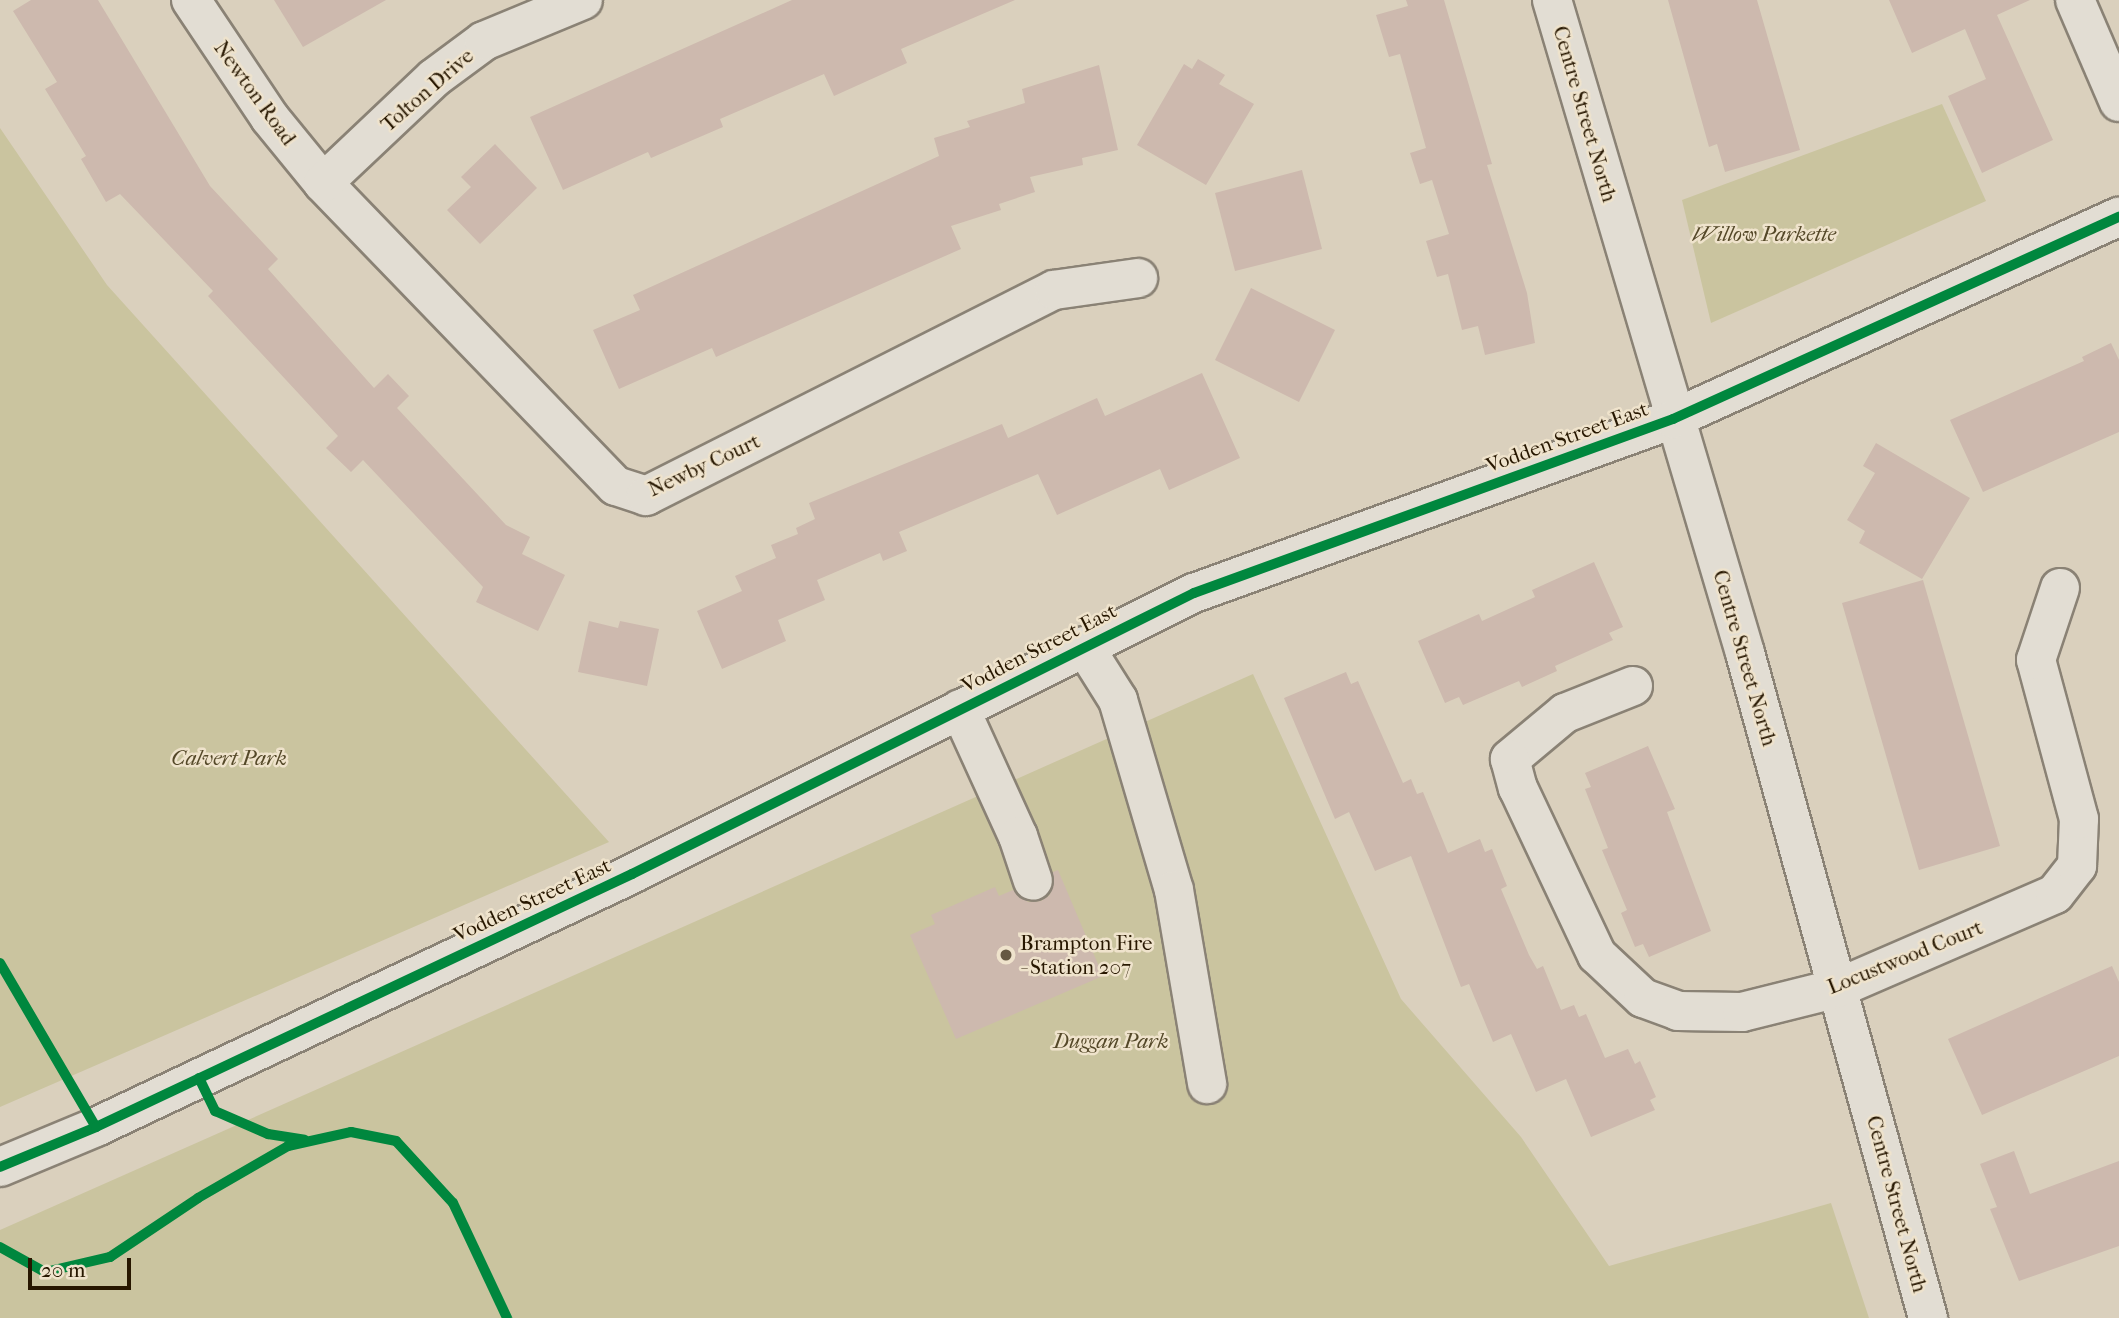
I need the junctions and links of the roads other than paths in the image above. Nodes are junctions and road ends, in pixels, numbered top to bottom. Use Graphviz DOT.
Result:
graph roads {
  1 [pos="191,0"];
  2 [pos="583,0"];
  3 [pos="1552,0"];
  4 [pos="2074,0"];
  5 [pos="2119,102"];
  6 [pos="323,183"];
  7 [pos="2119,217"];
  8 [pos="1138,278"];
  9 [pos="1673,419"];
  10 [pos="2060,588"];
  11 [pos="1084,646"];
  12 [pos="1633,686"];
  13 [pos="960,709"];
  14 [pos="1033,881"];
  15 [pos="1838,988"];
  16 [pos="1207,1084"];
  17 [pos="0,1167"];
  18 [pos="1928,1318"];
  1 -- 6 [label="street, Newton Road"];
  2 -- 6 [label="street, Tolton Drive"];
  3 -- 9 [label="street, Centre Street North"];
  4 -- 5 [label="street"];
  6 -- 8 [label="street, Newby Court"];
  7 -- 9 [label="street, Vodden Street East"];
  9 -- 11 [label="street, Vodden Street East"];
  9 -- 15 [label="street, Centre Street North"];
  10 -- 15 [label="street, Locustwood Court"];
  11 -- 13 [label="street, Vodden Street East"];
  11 -- 16 [label="street"];
  12 -- 15 [label="street, Locustwood Court"];
  13 -- 14 [label="street"];
  13 -- 17 [label="street, Vodden Street East"];
  15 -- 18 [label="street, Centre Street North"];
}
